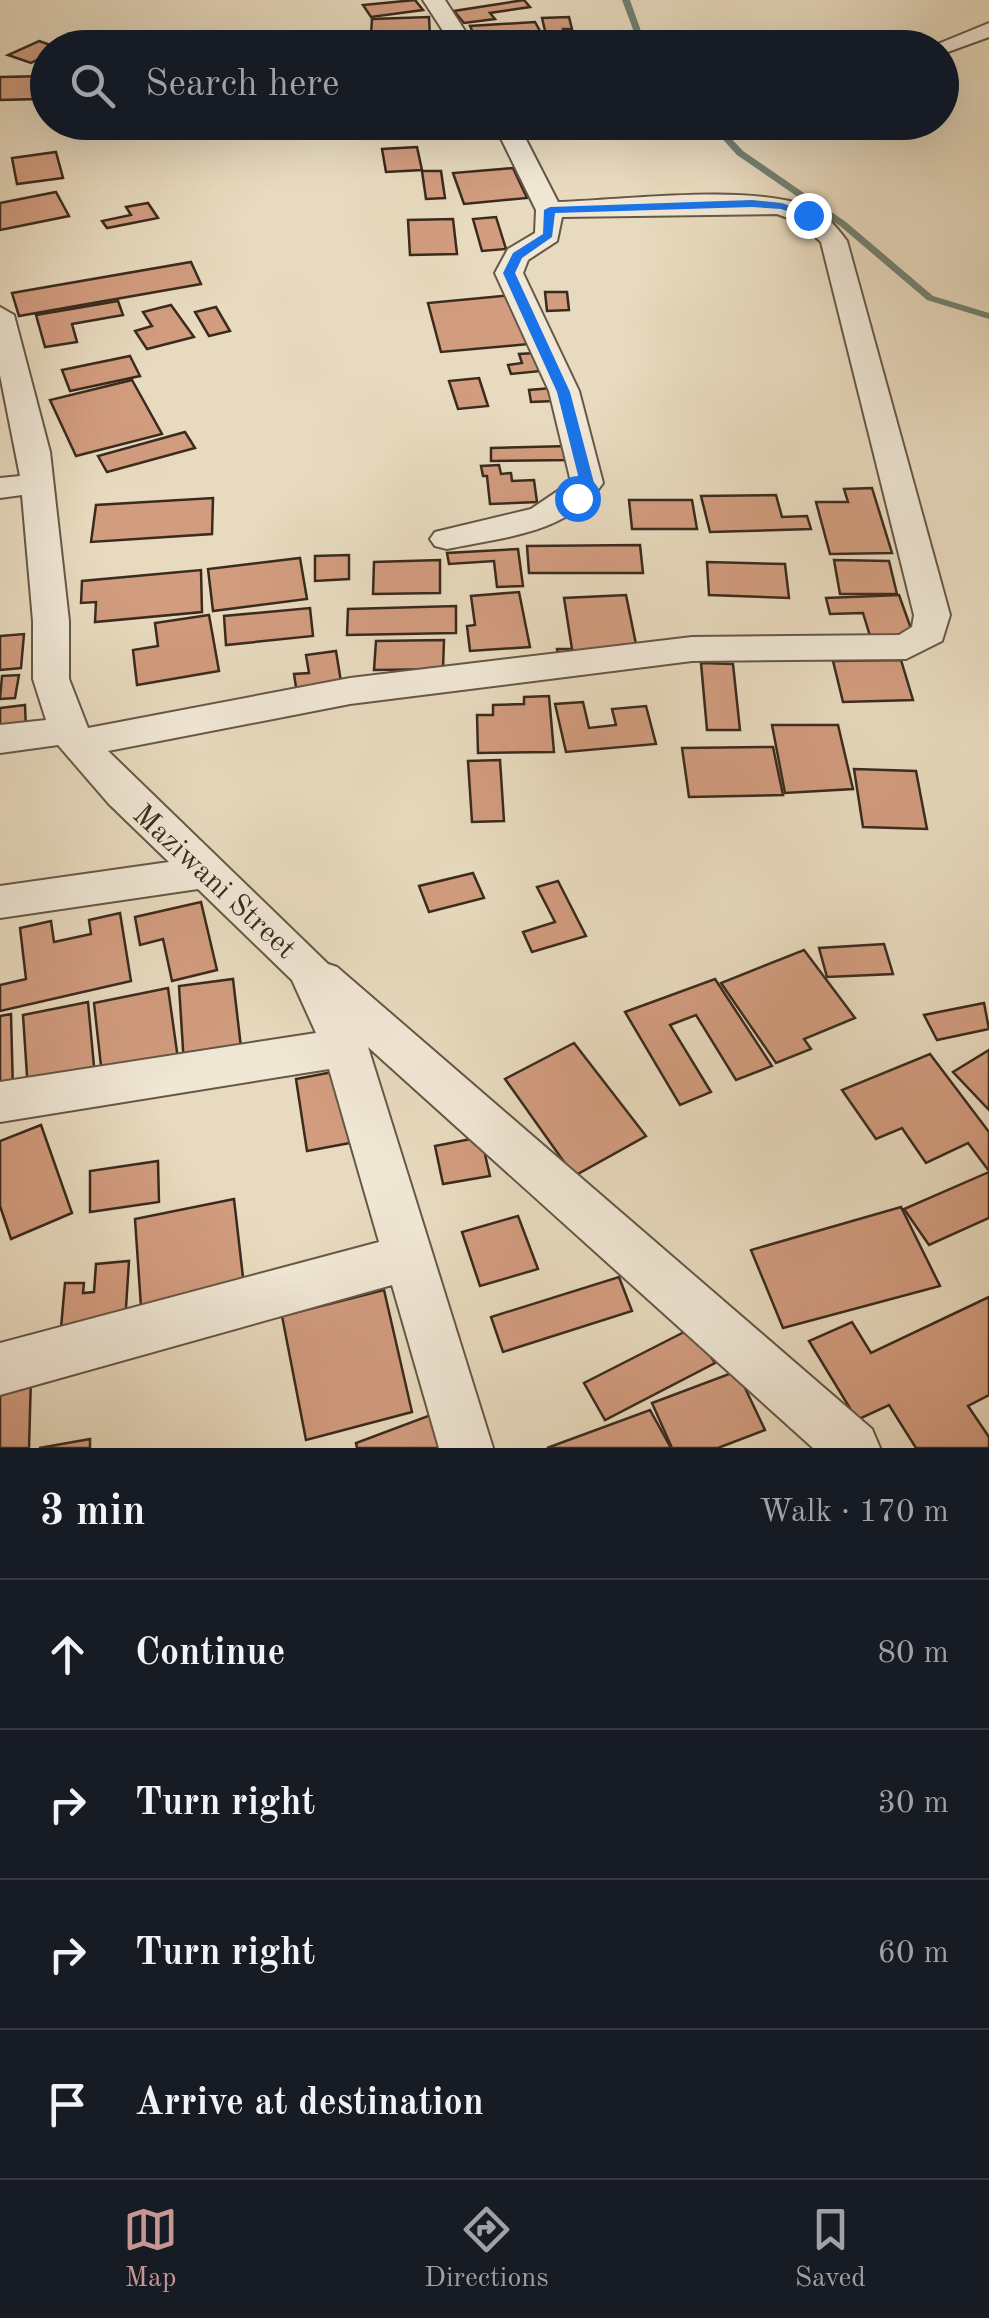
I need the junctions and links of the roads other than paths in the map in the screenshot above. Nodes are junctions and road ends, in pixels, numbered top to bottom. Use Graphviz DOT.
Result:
graph roads {
  1 [pos="434,0"];
  2 [pos="453,30"];
  3 [pos="989,30"];
  4 [pos="959,41"];
  5 [pos="514,140"];
  6 [pos="550,210"];
  7 [pos="0,315"];
  8 [pos="10,389"];
  9 [pos="18,486"];
  10 [pos="448,539"];
  11 [pos="72,737"];
  12 [pos="0,739"];
  13 [pos="210,872"];
  14 [pos="0,902"];
  15 [pos="309,968"];
  16 [pos="345,1046"];
  17 [pos="0,1102"];
  18 [pos="408,1257"];
  19 [pos="0,1369"];
  20 [pos="466,1448"];
  21 [pos="852,1448"];
  1 -- 2 [label="street"];
  3 -- 4 [label="street"];
  5 -- 6 [label="street"];
  6 -- 10 [label="street"];
  6 -- 11 [label="street"];
  7 -- 8 [label="street, Maziwani Street"];
  8 -- 9 [label="street, Maziwani Street"];
  9 -- 11 [label="street, Maziwani Street"];
  11 -- 12 [label="street"];
  11 -- 13 [label="street, Maziwani Street"];
  13 -- 14 [label="street"];
  13 -- 15 [label="street, Maziwani Street"];
  15 -- 16 [label="street, Maziwani Street"];
  15 -- 21 [label="street"];
  16 -- 17 [label="street"];
  16 -- 18 [label="street, Maziwani Street"];
  18 -- 19 [label="street"];
  18 -- 20 [label="street, Maziwani Street"];
}
